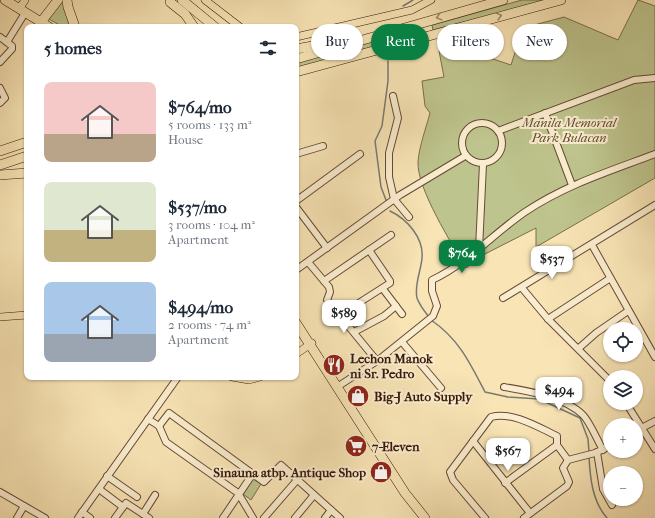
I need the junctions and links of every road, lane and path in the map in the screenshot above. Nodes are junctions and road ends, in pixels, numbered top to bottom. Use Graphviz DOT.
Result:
graph roads {
  1 [pos="5,0"];
  2 [pos="25,0"];
  3 [pos="51,0"];
  4 [pos="58,0"];
  5 [pos="67,0"];
  6 [pos="182,0"];
  7 [pos="205,0"];
  8 [pos="431,0"];
  9 [pos="503,0"];
  10 [pos="561,0"];
  11 [pos="170,2"];
  12 [pos="22,11"];
  13 [pos="42,23"];
  14 [pos="74,24"];
  15 [pos="192,24"];
  16 [pos="211,24"];
  17 [pos="236,24"];
  18 [pos="299,36"];
  19 [pos="0,38"];
  20 [pos="363,39"];
  21 [pos="7,42"];
  22 [pos="311,46"];
  23 [pos="299,48"];
  24 [pos="311,54"];
  25 [pos="299,58"];
  26 [pos="0,62"];
  27 [pos="299,71"];
  28 [pos="655,78"];
  29 [pos="0,88"];
  30 [pos="393,96"];
  31 [pos="0,102"];
  32 [pos="546,113"];
  33 [pos="498,131"];
  34 [pos="24,143"];
  35 [pos="323,146"];
  36 [pos="0,151"];
  37 [pos="299,153"];
  38 [pos="360,154"];
  39 [pos="655,154"];
  40 [pos="465,156"];
  41 [pos="24,157"];
  42 [pos="483,164"];
  43 [pos="0,165"];
  44 [pos="24,173"];
  45 [pos="0,174"];
  46 [pos="572,185"];
  47 [pos="299,199"];
  48 [pos="394,200"];
  49 [pos="655,205"];
  50 [pos="299,211"];
  51 [pos="408,218"];
  52 [pos="391,234"];
  53 [pos="592,245"];
  54 [pos="327,248"];
  55 [pos="479,249"];
  56 [pos="369,250"];
  57 [pos="308,262"];
  58 [pos="299,268"];
  59 [pos="609,279"];
  60 [pos="324,281"];
  61 [pos="522,288"];
  62 [pos="383,289"];
  63 [pos="503,298"];
  64 [pos="396,306"];
  65 [pos="628,311"];
  66 [pos="402,314"];
  67 [pos="24,315"];
  68 [pos="340,315"];
  69 [pos="0,317"];
  70 [pos="548,319"];
  71 [pos="299,327"];
  72 [pos="354,332"];
  73 [pos="402,342"];
  74 [pos="312,343"];
  75 [pos="579,348"];
  76 [pos="299,352"];
  77 [pos="655,357"];
  78 [pos="377,361"];
  79 [pos="603,374"];
  80 [pos="176,380"];
  81 [pos="337,386"];
  82 [pos="504,387"];
  83 [pos="441,388"];
  84 [pos="148,419"];
  85 [pos="655,421"];
  86 [pos="159,426"];
  87 [pos="643,428"];
  88 [pos="643,435"];
  89 [pos="473,441"];
  90 [pos="557,445"];
  91 [pos="655,449"];
  92 [pos="603,450"];
  93 [pos="598,452"];
  94 [pos="568,460"];
  95 [pos="252,475"];
  96 [pos="107,476"];
  97 [pos="297,480"];
  98 [pos="505,483"];
  99 [pos="603,487"];
  100 [pos="99,489"];
  101 [pos="238,493"];
  102 [pos="1,494"];
  103 [pos="314,494"];
  104 [pos="155,495"];
  105 [pos="137,497"];
  106 [pos="24,506"];
  107 [pos="122,507"];
  108 [pos="331,510"];
  109 [pos="82,512"];
  110 [pos="530,513"];
  111 [pos="143,514"];
  112 [pos="17,518"];
  113 [pos="45,518"];
  114 [pos="78,518"];
  115 [pos="90,518"];
  116 [pos="115,518"];
  117 [pos="149,518"];
  118 [pos="223,518"];
  119 [pos="253,518"];
  120 [pos="264,518"];
  121 [pos="295,518"];
  122 [pos="325,518"];
  123 [pos="340,518"];
  124 [pos="425,518"];
  125 [pos="485,518"];
  126 [pos="524,518"];
  1 -- 12 [label="highway"];
  2 -- 12 [label="main road"];
  3 -- 13 [label="highway"];
  4 -- 13 [label="highway"];
  5 -- 14 [label="highway"];
  6 -- 16 [label="highway"];
  7 -- 17 [label="main road"];
  8 -- 18 [label="main road"];
  9 -- 20 [label="highway, one-way"];
  27 -- 10 [label="highway, one-way"];
  11 -- 15 [label="highway"];
  12 -- 13 [label="highway"];
  12 -- 21 [label="street"];
  19 -- 21 [label="street"];
  21 -- 26 [label="street"];
  22 -- 23 [label="highway"];
  24 -- 25 [label="highway"];
  28 -- 32 [label="street"];
  29 -- 31 [label="street"];
  30 -- 48 [label="street"];
  32 -- 33 [label="street"];
  32 -- 46 [label="street"];
  33 -- 40 [label="street"];
  33 -- 42 [label="street"];
  34 -- 36 [label="highway"];
  35 -- 37 [label="street"];
  38 -- 47 [label="street"];
  39 -- 46 [label="street"];
  40 -- 42 [label="street"];
  40 -- 48 [label="street"];
  41 -- 43 [label="highway"];
  42 -- 55 [label="street"];
  44 -- 45 [label="highway"];
  46 -- 55 [label="street"];
  48 -- 51 [label="street"];
  48 -- 54 [label="street"];
  49 -- 53 [label="street"];
  50 -- 54 [label="street"];
  52 -- 56 [label="street"];
  53 -- 59 [label="street"];
  53 -- 61 [label="street"];
  54 -- 57 [label="street"];
  55 -- 73 [label="street"];
  56 -- 60 [label="street"];
  56 -- 62 [label="street"];
  57 -- 58 [label="street"];
  57 -- 60 [label="street"];
  59 -- 65 [label="street"];
  59 -- 70 [label="street"];
  60 -- 68 [label="street"];
  61 -- 63 [label="street"];
  61 -- 70 [label="street"];
  62 -- 64 [label="street"];
  62 -- 68 [label="street"];
  64 -- 66 [label="street"];
  64 -- 72 [label="street"];
  65 -- 75 [label="street"];
  65 -- 77 [label="street"];
  67 -- 69 [label="main road"];
  68 -- 72 [label="street"];
  70 -- 75 [label="street"];
  71 -- 81 [label="highway"];
  72 -- 78 [label="street"];
  73 -- 78 [label="street"];
  73 -- 83 [label="street"];
  74 -- 76 [label="main road"];
  75 -- 79 [label="street"];
  78 -- 81 [label="street"];
  80 -- 84 [label="street"];
  81 -- 124 [label="highway"];
  82 -- 93 [label="street"];
  84 -- 86 [label="street"];
  84 -- 96 [label="street"];
  85 -- 87 [label="street"];
  86 -- 95 [label="street"];
  86 -- 101 [label="street"];
  88 -- 91 [label="street"];
  89 -- 90 [label="street"];
  89 -- 98 [label="street"];
  89 -- 125 [label="street"];
  90 -- 94 [label="street"];
  90 -- 98 [label="street"];
  92 -- 93 [label="street"];
  93 -- 94 [label="street"];
  93 -- 99 [label="street"];
  94 -- 110 [label="street"];
  95 -- 97 [label="street"];
  95 -- 101 [label="street"];
  96 -- 100 [label="street"];
  96 -- 105 [label="street"];
  97 -- 103 [label="street"];
  97 -- 120 [label="street"];
  98 -- 110 [label="street"];
  100 -- 107 [label="street"];
  100 -- 109 [label="street"];
  101 -- 118 [label="street"];
  101 -- 119 [label="street"];
  102 -- 106 [label="street"];
  103 -- 108 [label="street"];
  103 -- 121 [label="street"];
  104 -- 111 [label="street"];
  106 -- 112 [label="street"];
  106 -- 113 [label="street"];
  107 -- 111 [label="street"];
  107 -- 116 [label="street"];
  108 -- 122 [label="street"];
  108 -- 123 [label="street"];
  109 -- 114 [label="street"];
  109 -- 115 [label="street"];
  110 -- 126 [label="street"];
  111 -- 117 [label="street"];
}
